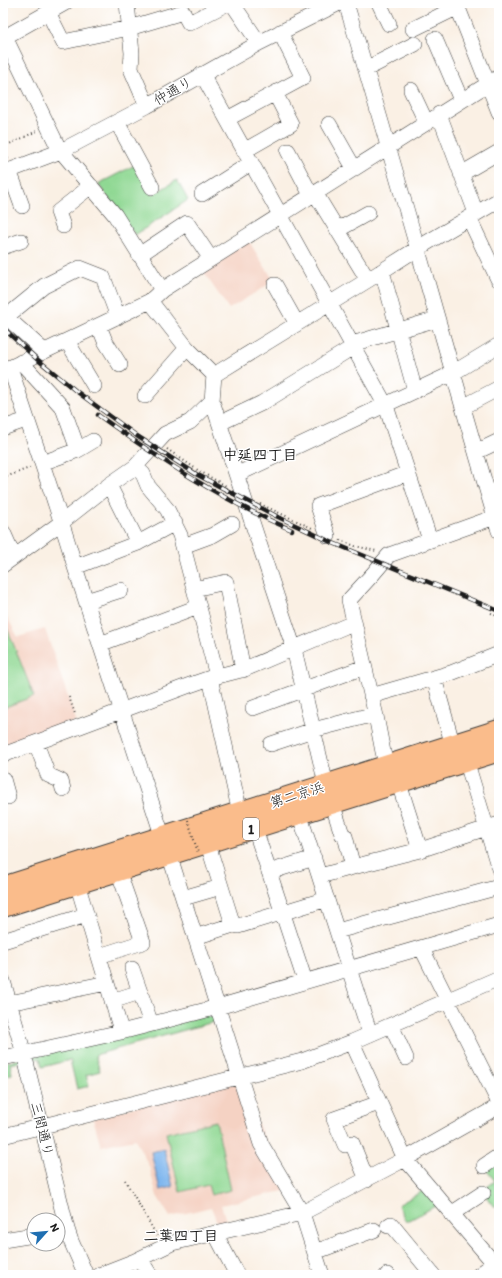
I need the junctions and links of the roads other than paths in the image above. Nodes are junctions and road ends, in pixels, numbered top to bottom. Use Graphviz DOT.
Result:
graph roads {
  1 [pos="65,3"];
  2 [pos="127,3"];
  3 [pos="228,3"];
  4 [pos="232,3"];
  5 [pos="339,3"];
  6 [pos="346,3"];
  7 [pos="379,3"];
  8 [pos="457,5"];
  9 [pos="48,12"];
  10 [pos="389,24"];
  11 [pos="129,28"];
  12 [pos="280,32"];
  13 [pos="4,36"];
  14 [pos="435,39"];
  15 [pos="259,43"];
  16 [pos="366,69"];
  17 [pos="202,74"];
  18 [pos="493,80"];
  19 [pos="411,90"];
  20 [pos="275,93"];
  21 [pos="461,100"];
  22 [pos="147,106"];
  23 [pos="499,112"];
  24 [pos="433,118"];
  25 [pos="227,119"];
  26 [pos="117,122"];
  27 [pos="329,124"];
  28 [pos="388,146"];
  29 [pos="60,151"];
  30 [pos="288,151"];
  31 [pos="499,152"];
  32 [pos="247,157"];
  33 [pos="7,168"];
  34 [pos="354,168"];
  35 [pos="461,174"];
  36 [pos="91,186"];
  37 [pos="152,187"];
  38 [pos="202,194"];
  39 [pos="313,194"];
  40 [pos="499,200"];
  41 [pos="22,206"];
  42 [pos="368,213"];
  43 [pos="280,215"];
  44 [pos="472,215"];
  45 [pos="63,226"];
  46 [pos="335,226"];
  47 [pos="20,241"];
  48 [pos="3,248"];
  49 [pos="418,248"];
  50 [pos="139,255"];
  51 [pos="211,259"];
  52 [pos="382,271"];
  53 [pos="498,279"];
  54 [pos="368,280"];
  55 [pos="275,285"];
  56 [pos="162,290"];
  57 [pos="150,302"];
  58 [pos="329,304"];
  59 [pos="4,316"];
  60 [pos="118,317"];
  61 [pos="437,319"];
  62 [pos="297,324"];
  63 [pos="99,326"];
  64 [pos="399,330"];
  65 [pos="67,341"];
  66 [pos="352,345"];
  67 [pos="499,345"];
  68 [pos="188,348"];
  69 [pos="44,352"];
  70 [pos="120,365"];
  71 [pos="12,367"];
  72 [pos="453,373"];
  73 [pos="214,375"];
  74 [pos="94,386"];
  75 [pos="499,388"];
  76 [pos="415,391"];
  77 [pos="145,396"];
  78 [pos="212,402"];
  79 [pos="386,406"];
  80 [pos="463,407"];
  81 [pos="26,420"];
  82 [pos="220,423"];
  83 [pos="3,428"];
  84 [pos="93,441"];
  85 [pos="499,441"];
  86 [pos="78,450"];
  87 [pos="476,452"];
  88 [pos="42,463"];
  89 [pos="135,468"];
  90 [pos="408,473"];
  91 [pos="237,474"];
  92 [pos="109,485"];
  93 [pos="62,522"];
  94 [pos="175,523"];
  95 [pos="232,524"];
  96 [pos="497,524"];
  97 [pos="3,532"];
  98 [pos="328,536"];
  99 [pos="430,540"];
  100 [pos="138,543"];
  101 [pos="183,546"];
  102 [pos="8,561"];
  103 [pos="75,567"];
  104 [pos="194,589"];
  105 [pos="121,590"];
  106 [pos="86,602"];
  107 [pos="198,607"];
  108 [pos="353,623"];
  109 [pos="100,644"];
  110 [pos="294,649"];
  111 [pos="499,654"];
  112 [pos="364,667"];
  113 [pos="243,670"];
  114 [pos="214,677"];
  115 [pos="434,678"];
  116 [pos="304,690"];
  117 [pos="371,696"];
  118 [pos="253,708"];
  119 [pos="121,711"];
  120 [pos="375,714"];
  121 [pos="313,730"];
  122 [pos="499,731"];
  123 [pos="36,743"];
  124 [pos="271,744"];
  125 [pos="499,750"];
  126 [pos="460,753"];
  127 [pos="3,755"];
  128 [pos="387,767"];
  129 [pos="324,776"];
  130 [pos="3,779"];
  131 [pos="63,790"];
  132 [pos="401,790"];
  133 [pos="8,798"];
  134 [pos="332,803"];
  135 [pos="240,813"];
  136 [pos="299,813"];
  137 [pos="493,826"];
  138 [pos="257,835"];
  139 [pos="166,846"];
  140 [pos="420,850"];
  141 [pos="204,852"];
  142 [pos="314,858"];
  143 [pos="353,867"];
  144 [pos="499,869"];
  145 [pos="269,872"];
  146 [pos="320,876"];
  147 [pos="121,879"];
  148 [pos="76,884"];
  149 [pos="499,887"];
  150 [pos="3,888"];
  151 [pos="221,888"];
  152 [pos="183,898"];
  153 [pos="327,899"];
  154 [pos="3,906"];
  155 [pos="283,913"];
  156 [pos="86,915"];
  157 [pos="233,925"];
  158 [pos="499,925"];
  159 [pos="338,931"];
  160 [pos="195,937"];
  161 [pos="3,941"];
  162 [pos="422,949"];
  163 [pos="98,956"];
  164 [pos="349,968"];
  165 [pos="132,969"];
  166 [pos="499,978"];
  167 [pos="305,981"];
  168 [pos="106,982"];
  169 [pos="3,983"];
  170 [pos="140,992"];
  171 [pos="448,1000"];
  172 [pos="112,1001"];
  173 [pos="9,1003"];
  174 [pos="218,1007"];
  175 [pos="149,1018"];
  176 [pos="391,1025"];
  177 [pos="120,1027"];
  178 [pos="370,1034"];
  179 [pos="352,1042"];
  180 [pos="24,1054"];
  181 [pos="3,1058"];
  182 [pos="406,1058"];
  183 [pos="239,1077"];
  184 [pos="379,1102"];
  185 [pos="499,1104"];
  186 [pos="42,1126"];
  187 [pos="3,1136"];
  188 [pos="499,1156"];
  189 [pos="405,1159"];
  190 [pos="484,1166"];
  191 [pos="367,1180"];
  192 [pos="483,1193"];
  193 [pos="59,1212"];
  194 [pos="302,1213"];
  195 [pos="451,1214"];
  196 [pos="215,1233"];
  197 [pos="66,1234"];
  198 [pos="26,1236"];
  199 [pos="3,1240"];
  200 [pos="315,1252"];
  201 [pos="140,1259"];
  202 [pos="498,1264"];
  203 [pos="86,1275"];
  204 [pos="99,1275"];
  205 [pos="150,1275"];
  206 [pos="237,1275"];
  207 [pos="322,1275"];
  208 [pos="433,1275"];
  209 [pos="480,1275"];
  1 -- 9 [label="street"];
  2 -- 11 [label="street"];
  3 -- 11 [label="street"];
  4 -- 15 [label="street"];
  5 -- 12 [label="street, 仲通り"];
  6 -- 16 [label="street"];
  7 -- 10 [label="street"];
  8 -- 16 [label="street"];
  8 -- 18 [label="street"];
  9 -- 11 [label="street"];
  9 -- 13 [label="street"];
  11 -- 22 [label="street"];
  12 -- 15 [label="street, 仲通り"];
  12 -- 20 [label="street"];
  13 -- 29 [label="street"];
  14 -- 21 [label="street"];
  15 -- 17 [label="street, 仲通り"];
  16 -- 28 [label="street"];
  17 -- 22 [label="street, 仲通り"];
  17 -- 25 [label="street"];
  18 -- 21 [label="street"];
  18 -- 23 [label="street"];
  19 -- 24 [label="street"];
  20 -- 25 [label="street"];
  20 -- 32 [label="street"];
  21 -- 24 [label="street"];
  22 -- 26 [label="street, 仲通り"];
  24 -- 28 [label="street"];
  24 -- 35 [label="street"];
  25 -- 32 [label="street"];
  26 -- 29 [label="street, 仲通り"];
  26 -- 37 [label="street"];
  27 -- 34 [label="street"];
  28 -- 34 [label="street"];
  28 -- 49 [label="street"];
  29 -- 33 [label="street, 仲通り"];
  29 -- 36 [label="street"];
  30 -- 39 [label="street"];
  31 -- 35 [label="street"];
  32 -- 38 [label="street"];
  32 -- 43 [label="street"];
  33 -- 41 [label="street"];
  34 -- 39 [label="street"];
  35 -- 44 [label="street"];
  36 -- 45 [label="street"];
  36 -- 50 [label="street"];
  39 -- 43 [label="street"];
  39 -- 46 [label="street"];
  40 -- 44 [label="street"];
  42 -- 46 [label="street"];
  43 -- 51 [label="street"];
  43 -- 58 [label="street"];
  44 -- 49 [label="street"];
  44 -- 53 [label="street"];
  46 -- 54 [label="street"];
  47 -- 48 [label="street"];
  49 -- 52 [label="street"];
  49 -- 61 [label="street"];
  50 -- 51 [label="street"];
  50 -- 56 [label="street"];
  51 -- 56 [label="street"];
  52 -- 54 [label="street"];
  52 -- 64 [label="street"];
  54 -- 58 [label="street"];
  55 -- 62 [label="street"];
  56 -- 57 [label="street"];
  57 -- 60 [label="street"];
  57 -- 68 [label="street"];
  58 -- 62 [label="street"];
  58 -- 66 [label="street"];
  59 -- 60 [label="street"];
  59 -- 69 [label="street"];
  60 -- 63 [label="street"];
  61 -- 64 [label="street"];
  61 -- 72 [label="street"];
  62 -- 73 [label="street"];
  63 -- 65 [label="street"];
  63 -- 70 [label="street"];
  64 -- 66 [label="street"];
  64 -- 76 [label="street"];
  65 -- 69 [label="street"];
  65 -- 74 [label="street"];
  66 -- 79 [label="street"];
  66 -- 82 [label="street"];
  67 -- 72 [label="street"];
  68 -- 73 [label="street"];
  68 -- 77 [label="street"];
  69 -- 71 [label="street"];
  71 -- 81 [label="street"];
  71 -- 86 [label="street"];
  72 -- 76 [label="street"];
  72 -- 80 [label="street"];
  73 -- 78 [label="street"];
  75 -- 80 [label="street"];
  76 -- 79 [label="street"];
  78 -- 82 [label="street"];
  78 -- 89 [label="street"];
  79 -- 90 [label="street"];
  79 -- 91 [label="street"];
  80 -- 87 [label="street"];
  81 -- 83 [label="street"];
  81 -- 88 [label="street"];
  82 -- 91 [label="street"];
  84 -- 86 [label="street"];
  85 -- 87 [label="street"];
  86 -- 88 [label="street"];
  87 -- 96 [label="street"];
  88 -- 93 [label="street"];
  89 -- 92 [label="street"];
  89 -- 94 [label="street"];
  90 -- 98 [label="street"];
  90 -- 99 [label="street"];
  91 -- 110 [label="street"];
  92 -- 93 [label="street"];
  92 -- 100 [label="street"];
  93 -- 102 [label="street"];
  93 -- 103 [label="street"];
  94 -- 100 [label="street"];
  94 -- 101 [label="street"];
  95 -- 101 [label="street"];
  96 -- 99 [label="street"];
  97 -- 102 [label="street"];
  99 -- 108 [label="street"];
  100 -- 103 [label="street"];
  101 -- 104 [label="street"];
  103 -- 106 [label="street"];
  104 -- 107 [label="street"];
  104 -- 113 [label="street"];
  105 -- 106 [label="street"];
  106 -- 109 [label="street"];
  107 -- 109 [label="street"];
  107 -- 114 [label="street"];
  108 -- 110 [label="street"];
  108 -- 112 [label="street"];
  109 -- 119 [label="street"];
  110 -- 113 [label="street"];
  110 -- 116 [label="street"];
  111 -- 115 [label="street"];
  112 -- 116 [label="street"];
  112 -- 117 [label="street"];
  113 -- 114 [label="street"];
  114 -- 119 [label="street"];
  114 -- 135 [label="street"];
  115 -- 117 [label="street"];
  115 -- 126 [label="street"];
  116 -- 118 [label="street"];
  116 -- 121 [label="street"];
  117 -- 120 [label="street"];
  119 -- 123 [label="street"];
  119 -- 139 [label="street"];
  120 -- 121 [label="street"];
  120 -- 128 [label="street"];
  121 -- 124 [label="street"];
  121 -- 129 [label="street"];
  122 -- 126 [label="highway, 第二京浜 / 1"];
  123 -- 127 [label="street"];
  123 -- 131 [label="street"];
  125 -- 126 [label="highway, 第二京浜 / 1"];
  126 -- 128 [label="highway, 第二京浜 / 1"];
  126 -- 134 [label="highway, 第二京浜 / 1"];
  126 -- 137 [label="street"];
  128 -- 135 [label="highway, 第二京浜 / 1"];
  130 -- 133 [label="street"];
  132 -- 140 [label="street"];
  134 -- 136 [label="highway, 第二京浜 / 1"];
  134 -- 143 [label="street"];
  135 -- 139 [label="highway, 第二京浜 / 1"];
  136 -- 139 [label="highway, 第二京浜 / 1"];
  136 -- 142 [label="street"];
  137 -- 140 [label="street"];
  137 -- 144 [label="street"];
  138 -- 145 [label="street"];
  139 -- 148 [label="highway, 第二京浜 / 1"];
  139 -- 150 [label="highway, 第二京浜 / 1"];
  139 -- 152 [label="street"];
  140 -- 143 [label="street"];
  141 -- 151 [label="street"];
  142 -- 145 [label="street"];
  142 -- 146 [label="street"];
  143 -- 146 [label="street"];
  145 -- 155 [label="street"];
  146 -- 153 [label="street"];
  147 -- 163 [label="street"];
  148 -- 154 [label="highway, 第二京浜 / 1"];
  148 -- 156 [label="street"];
  149 -- 159 [label="street"];
  151 -- 152 [label="street"];
  151 -- 157 [label="street"];
  152 -- 160 [label="street"];
  153 -- 155 [label="street"];
  153 -- 159 [label="street"];
  155 -- 157 [label="street"];
  155 -- 167 [label="street"];
  156 -- 161 [label="street"];
  156 -- 163 [label="street"];
  157 -- 160 [label="street"];
  158 -- 162 [label="street"];
  159 -- 164 [label="street"];
  160 -- 174 [label="street"];
  162 -- 164 [label="street"];
  162 -- 171 [label="street"];
  163 -- 168 [label="street"];
  164 -- 167 [label="street"];
  164 -- 178 [label="street"];
  165 -- 170 [label="street"];
  166 -- 171 [label="street"];
  167 -- 174 [label="street"];
  168 -- 172 [label="street"];
  168 -- 173 [label="street"];
  169 -- 173 [label="street, 三間通り"];
  170 -- 172 [label="street"];
  170 -- 175 [label="street"];
  171 -- 176 [label="street"];
  171 -- 185 [label="street"];
  172 -- 177 [label="street"];
  173 -- 180 [label="street, 三間通り"];
  174 -- 180 [label="street"];
  174 -- 183 [label="street"];
  176 -- 178 [label="street"];
  176 -- 182 [label="street"];
  178 -- 179 [label="street"];
  179 -- 183 [label="street"];
  179 -- 184 [label="street"];
  180 -- 181 [label="street"];
  180 -- 186 [label="street, 三間通り"];
  183 -- 186 [label="street"];
  183 -- 194 [label="street"];
  184 -- 189 [label="street"];
  184 -- 191 [label="street"];
  185 -- 189 [label="street"];
  186 -- 187 [label="street"];
  186 -- 193 [label="street, 三間通り"];
  188 -- 190 [label="street"];
  189 -- 191 [label="street"];
  189 -- 195 [label="street"];
  191 -- 194 [label="street"];
  192 -- 195 [label="street"];
  194 -- 196 [label="street"];
  194 -- 200 [label="street"];
  195 -- 202 [label="street"];
  196 -- 201 [label="street"];
  196 -- 206 [label="street"];
  197 -- 203 [label="street, 三間通り"];
  198 -- 199 [label="street"];
  200 -- 207 [label="street"];
  200 -- 208 [label="street"];
  201 -- 204 [label="street"];
  201 -- 205 [label="street"];
  202 -- 209 [label="street"];
}
